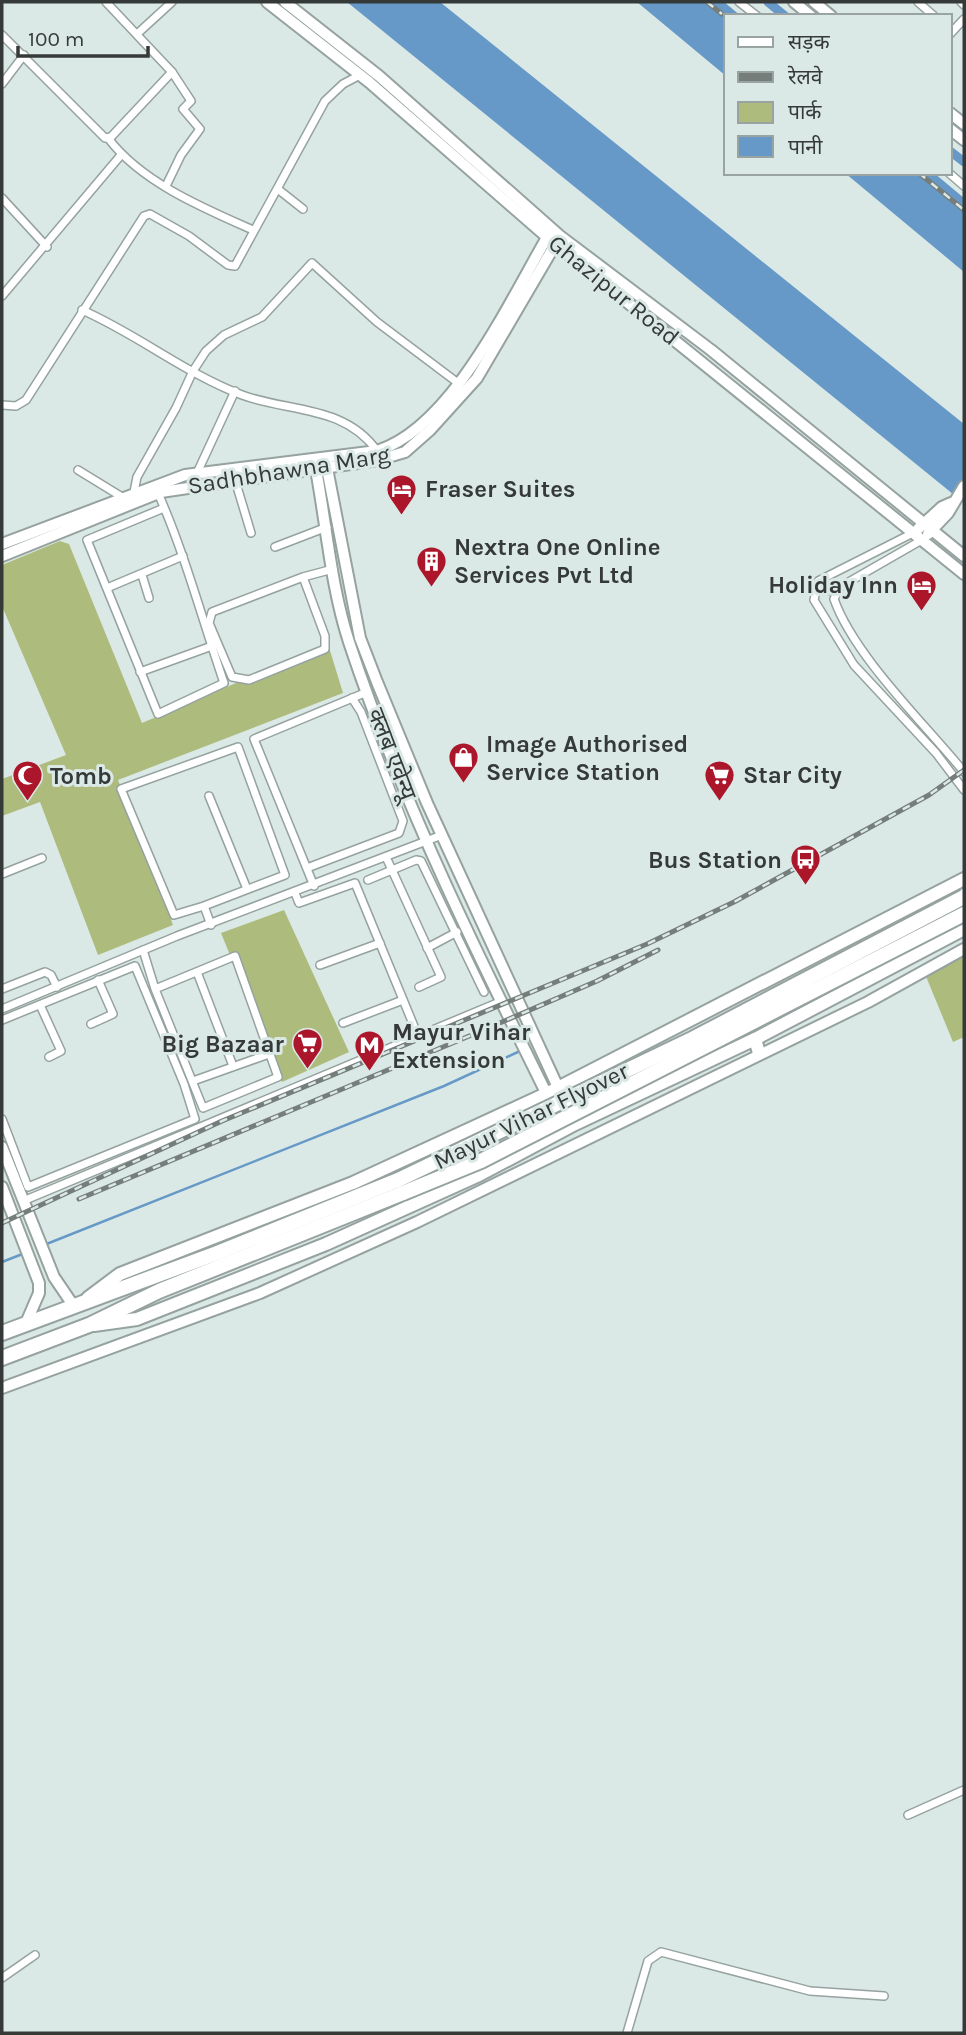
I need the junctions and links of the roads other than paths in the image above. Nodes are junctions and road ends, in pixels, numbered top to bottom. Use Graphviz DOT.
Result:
graph roads {
  1 [pos="106,2"];
  2 [pos="172,2"];
  3 [pos="267,2"];
  4 [pos="285,2"];
  5 [pos="739,2"];
  6 [pos="794,2"];
  7 [pos="814,2"];
  8 [pos="918,2"];
  9 [pos="754,14"];
  10 [pos="809,14"];
  11 [pos="829,14"];
  12 [pos="932,14"];
  13 [pos="137,34"];
  14 [pos="2,35"];
  15 [pos="24,55"];
  16 [pos="172,72"];
  17 [pos="360,75"];
  18 [pos="2,83"];
  19 [pos="108,138"];
  20 [pos="121,155"];
  21 [pos="166,186"];
  22 [pos="279,190"];
  23 [pos="2,198"];
  24 [pos="303,209"];
  25 [pos="253,230"];
  26 [pos="554,236"];
  27 [pos="47,247"];
  28 [pos="2,296"];
  29 [pos="82,310"];
  30 [pos="192,371"];
  31 [pos="458,383"];
  32 [pos="235,391"];
  33 [pos="2,405"];
  34 [pos="377,451"];
  35 [pos="321,464"];
  36 [pos="78,470"];
  37 [pos="197,473"];
  38 [pos="235,480"];
  39 [pos="964,486"];
  40 [pos="134,492"];
  41 [pos="158,493"];
  42 [pos="122,497"];
  43 [pos="164,508"];
  44 [pos="930,526"];
  45 [pos="327,527"];
  46 [pos="251,533"];
  47 [pos="915,538"];
  48 [pos="2,544"];
  49 [pos="275,547"];
  50 [pos="2,556"];
  51 [pos="183,556"];
  52 [pos="964,556"];
  53 [pos="334,568"];
  54 [pos="964,574"];
  55 [pos="142,575"];
  56 [pos="303,577"];
  57 [pos="107,588"];
  58 [pos="815,589"];
  59 [pos="835,592"];
  60 [pos="149,598"];
  61 [pos="212,646"];
  62 [pos="140,672"];
  63 [pos="368,691"];
  64 [pos="352,698"];
  65 [pos="964,772"];
  66 [pos="964,790"];
  67 [pos="209,796"];
  68 [pos="442,835"];
  69 [pos="428,841"];
  70 [pos="42,858"];
  71 [pos="386,858"];
  72 [pos="307,868"];
  73 [pos="391,870"];
  74 [pos="2,874"];
  75 [pos="964,879"];
  76 [pos="368,880"];
  77 [pos="314,886"];
  78 [pos="247,889"];
  79 [pos="295,893"];
  80 [pos="964,897"];
  81 [pos="205,906"];
  82 [pos="964,914"];
  83 [pos="211,925"];
  84 [pos="964,929"];
  85 [pos="457,932"];
  86 [pos="380,943"];
  87 [pos="427,948"];
  88 [pos="964,949"];
  89 [pos="143,950"];
  90 [pos="124,958"];
  91 [pos="320,965"];
  92 [pos="128,969"];
  93 [pos="197,972"];
  94 [pos="98,981"];
  95 [pos="57,987"];
  96 [pos="419,987"];
  97 [pos="2,989"];
  98 [pos="155,989"];
  99 [pos="484,992"];
  100 [pos="403,1000"];
  101 [pos="503,1001"];
  102 [pos="40,1004"];
  103 [pos="2,1009"];
  104 [pos="2,1020"];
  105 [pos="343,1023"];
  106 [pos="91,1024"];
  107 [pos="418,1036"];
  108 [pos="755,1039"];
  109 [pos="759,1053"];
  110 [pos="270,1054"];
  111 [pos="49,1057"];
  112 [pos="233,1066"];
  113 [pos="193,1082"];
  114 [pos="552,1091"];
  115 [pos="2,1119"];
  116 [pos="570,1127"];
  117 [pos="458,1135"];
  118 [pos="2,1147"];
  119 [pos="479,1175"];
  120 [pos="2,1187"];
  121 [pos="23,1201"];
  122 [pos="6,1208"];
  123 [pos="78,1304"];
  124 [pos="26,1324"];
  125 [pos="89,1325"];
  126 [pos="2,1333"];
  127 [pos="2,1358"];
  128 [pos="2,1388"];
  129 [pos="964,1790"];
  130 [pos="908,1815"];
  131 [pos="35,1955"];
  132 [pos="2,1978"];
  133 [pos="884,1996"];
  134 [pos="627,2033"];
  1 -- 13 [label="street"];
  2 -- 13 [label="street"];
  3 -- 17 [label="street, Ghazipur Road"];
  4 -- 26 [label="street, Ghazipur Road"];
  5 -- 9 [label="street"];
  6 -- 10 [label="street"];
  7 -- 11 [label="street"];
  8 -- 12 [label="street"];
  13 -- 16 [label="street"];
  14 -- 15 [label="street"];
  15 -- 18 [label="street"];
  15 -- 19 [label="street"];
  16 -- 19 [label="street"];
  16 -- 21 [label="street"];
  17 -- 22 [label="street"];
  17 -- 26 [label="street, Ghazipur Road"];
  19 -- 20 [label="street"];
  20 -- 21 [label="street"];
  20 -- 27 [label="street"];
  21 -- 25 [label="street"];
  22 -- 24 [label="street"];
  22 -- 25 [label="street"];
  23 -- 27 [label="street"];
  25 -- 29 [label="street"];
  26 -- 31 [label="street, Sadhbhawna Marg"];
  26 -- 35 [label="street, Sadhbhawna Marg"];
  26 -- 44 [label="street, Ghazipur Road"];
  26 -- 47 [label="street, Ghazipur Road"];
  27 -- 28 [label="street"];
  29 -- 30 [label="street"];
  29 -- 33 [label="street"];
  30 -- 31 [label="street"];
  30 -- 32 [label="street"];
  30 -- 40 [label="street"];
  31 -- 34 [label="street, Sadhbhawna Marg"];
  32 -- 34 [label="street"];
  32 -- 37 [label="street"];
  34 -- 35 [label="street, Sadhbhawna Marg"];
  35 -- 37 [label="street, Sadhbhawna Marg"];
  35 -- 38 [label="street, Sadhbhawna Marg"];
  35 -- 45 [label="street, क्लब एवेन्यू"];
  35 -- 68 [label="street, क्लब एवेन्यू"];
  36 -- 42 [label="street"];
  37 -- 40 [label="street, Sadhbhawna Marg"];
  38 -- 41 [label="street, Sadhbhawna Marg"];
  38 -- 46 [label="street"];
  39 -- 44 [label="street"];
  40 -- 42 [label="street, Sadhbhawna Marg"];
  41 -- 43 [label="street"];
  41 -- 50 [label="street, Sadhbhawna Marg"];
  42 -- 48 [label="street, Sadhbhawna Marg"];
  43 -- 51 [label="street"];
  43 -- 57 [label="street"];
  44 -- 47 [label="street"];
  44 -- 52 [label="street, Ghazipur Road"];
  45 -- 49 [label="street"];
  45 -- 53 [label="street, क्लब एवेन्यू"];
  47 -- 54 [label="street, Ghazipur Road"];
  47 -- 58 [label="street"];
  47 -- 59 [label="street"];
  51 -- 55 [label="street"];
  51 -- 61 [label="street"];
  53 -- 56 [label="street"];
  53 -- 63 [label="street, क्लब एवेन्यू"];
  55 -- 57 [label="street"];
  55 -- 60 [label="street"];
  56 -- 56 [label="street"];
  57 -- 62 [label="street"];
  58 -- 59 [label="street"];
  58 -- 66 [label="street"];
  59 -- 65 [label="street"];
  61 -- 62 [label="street"];
  61 -- 62 [label="street"];
  63 -- 64 [label="street"];
  63 -- 69 [label="street, क्लब एवेन्यू"];
  64 -- 72 [label="street"];
  64 -- 72 [label="street"];
  67 -- 78 [label="street"];
  68 -- 69 [label="street"];
  68 -- 114 [label="street, क्लब एवेन्यू"];
  69 -- 71 [label="street"];
  69 -- 101 [label="street, क्लब एवेन्यू"];
  70 -- 74 [label="street"];
  71 -- 73 [label="street"];
  71 -- 77 [label="street"];
  72 -- 77 [label="street"];
  73 -- 76 [label="street"];
  73 -- 85 [label="street"];
  73 -- 87 [label="street"];
  75 -- 114 [label="main road"];
  77 -- 79 [label="street"];
  78 -- 81 [label="street"];
  78 -- 81 [label="street"];
  79 -- 83 [label="street"];
  79 -- 86 [label="street"];
  80 -- 123 [label="highway, Mayur Vihar Flyover, bridge"];
  81 -- 83 [label="street"];
  82 -- 125 [label="highway, Mayur Vihar Flyover, bridge"];
  83 -- 89 [label="street"];
  84 -- 108 [label="main road"];
  85 -- 87 [label="street"];
  85 -- 99 [label="street"];
  86 -- 91 [label="street"];
  86 -- 100 [label="street"];
  87 -- 96 [label="street"];
  88 -- 109 [label="street"];
  89 -- 90 [label="street"];
  89 -- 98 [label="street"];
  90 -- 92 [label="street"];
  90 -- 95 [label="street"];
  92 -- 94 [label="street"];
  92 -- 115 [label="street"];
  93 -- 98 [label="street"];
  93 -- 110 [label="street"];
  93 -- 112 [label="street"];
  94 -- 102 [label="street"];
  94 -- 106 [label="street"];
  95 -- 97 [label="street"];
  95 -- 103 [label="street"];
  98 -- 113 [label="street"];
  100 -- 105 [label="street"];
  100 -- 107 [label="street"];
  101 -- 107 [label="street"];
  101 -- 114 [label="street, क्लब एवेन्यू"];
  102 -- 104 [label="street"];
  102 -- 111 [label="street"];
  107 -- 121 [label="street"];
  108 -- 109 [label="main road"];
  108 -- 116 [label="main road"];
  109 -- 128 [label="street"];
  110 -- 112 [label="street"];
  110 -- 113 [label="street"];
  112 -- 113 [label="street"];
  114 -- 116 [label="street"];
  114 -- 117 [label="main road"];
  116 -- 119 [label="main road"];
  117 -- 119 [label="main road"];
  117 -- 123 [label="main road"];
  118 -- 121 [label="street"];
  119 -- 125 [label="main road"];
  120 -- 122 [label="street"];
  121 -- 123 [label="street"];
  122 -- 124 [label="street"];
  123 -- 124 [label="highway, Mayur Vihar Flyover"];
  124 -- 126 [label="highway, Mayur Vihar Flyover"];
  125 -- 127 [label="highway, Mayur Vihar Flyover"];
  129 -- 130 [label="street"];
  131 -- 132 [label="street"];
  133 -- 134 [label="street"];
}
